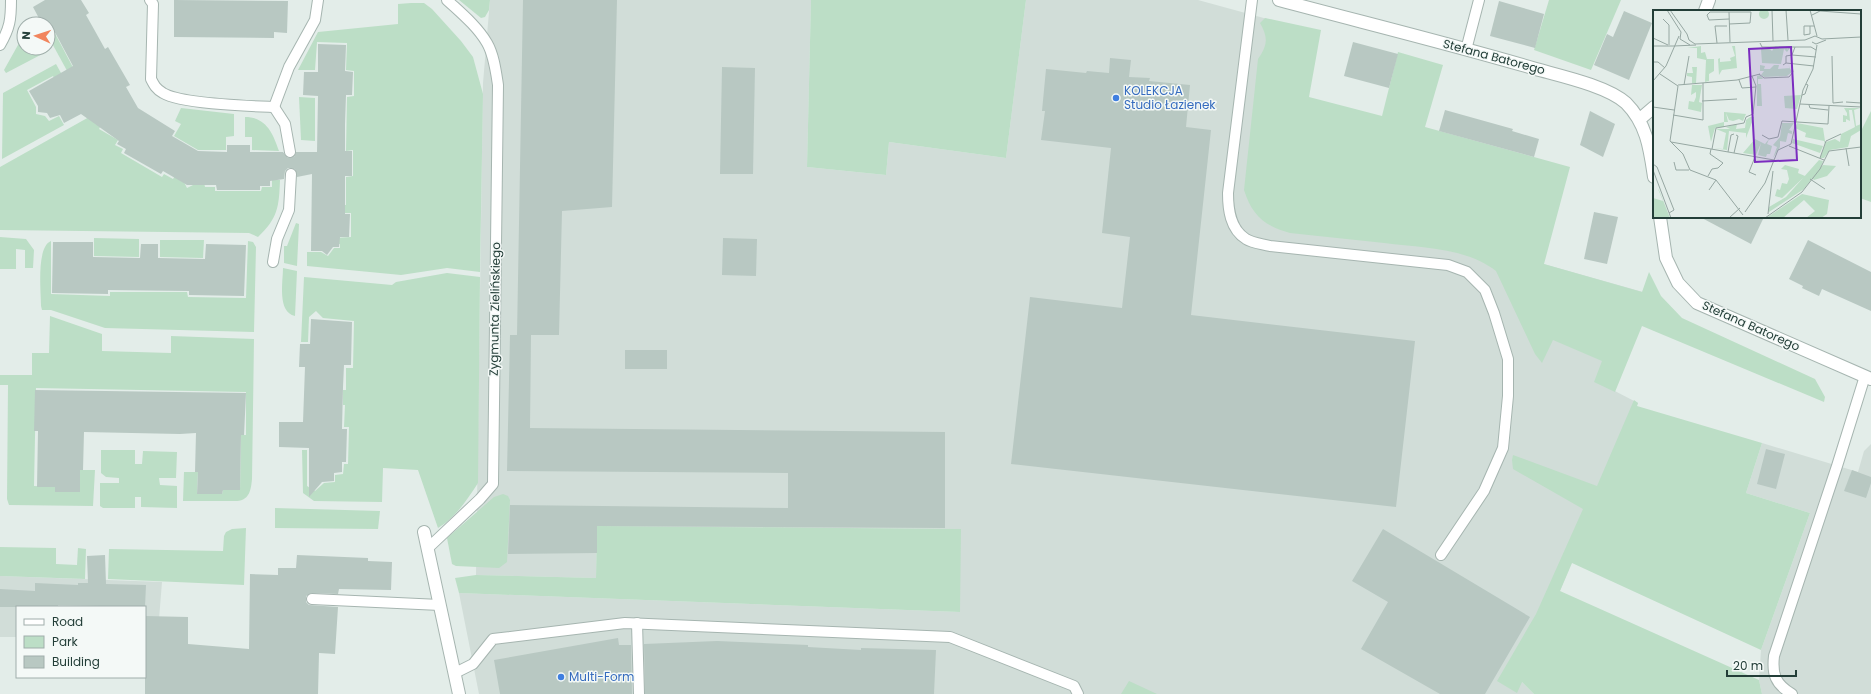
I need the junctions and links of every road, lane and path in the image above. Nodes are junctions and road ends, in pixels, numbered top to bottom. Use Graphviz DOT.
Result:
graph roads {
  1 [pos="11,0"];
  2 [pos="150,0"];
  3 [pos="318,0"];
  4 [pos="447,0"];
  5 [pos="1252,0"];
  6 [pos="1279,0"];
  7 [pos="1479,0"];
  8 [pos="1709,0"];
  9 [pos="1705,10"];
  10 [pos="0,45"];
  11 [pos="1466,50"];
  12 [pos="274,107"];
  13 [pos="1653,108"];
  14 [pos="1640,119"];
  15 [pos="290,152"];
  16 [pos="1653,172"];
  17 [pos="291,174"];
  18 [pos="1660,218"];
  19 [pos="273,262"];
  20 [pos="1868,377"];
  21 [pos="424,532"];
  22 [pos="428,548"];
  23 [pos="1441,555"];
  24 [pos="312,599"];
  25 [pos="440,605"];
  26 [pos="637,623"];
  27 [pos="455,673"];
  28 [pos="459,694"];
  29 [pos="639,694"];
  30 [pos="1078,694"];
  31 [pos="1792,694"];
  1 -- 10 [label="lane"];
  2 -- 12 [label="lane"];
  3 -- 12 [label="lane"];
  4 -- 22 [label="lane, Zygmunta Zielińskiego"];
  5 -- 23 [label="lane"];
  6 -- 11 [label="street, Stefana Batorego"];
  7 -- 11 [label="lane"];
  8 -- 9 [label="street"];
  11 -- 14 [label="street, Stefana Batorego"];
  12 -- 15 [label="lane"];
  13 -- 14 [label="street"];
  14 -- 16 [label="street, Stefana Batorego"];
  17 -- 19 [label="lane"];
  18 -- 20 [label="street, Stefana Batorego"];
  20 -- 31 [label="lane"];
  21 -- 22 [label="street"];
  22 -- 25 [label="street"];
  24 -- 25 [label="lane"];
  25 -- 27 [label="street"];
  26 -- 27 [label="lane"];
  26 -- 29 [label="lane"];
  26 -- 30 [label="lane"];
  27 -- 28 [label="street"];
}
